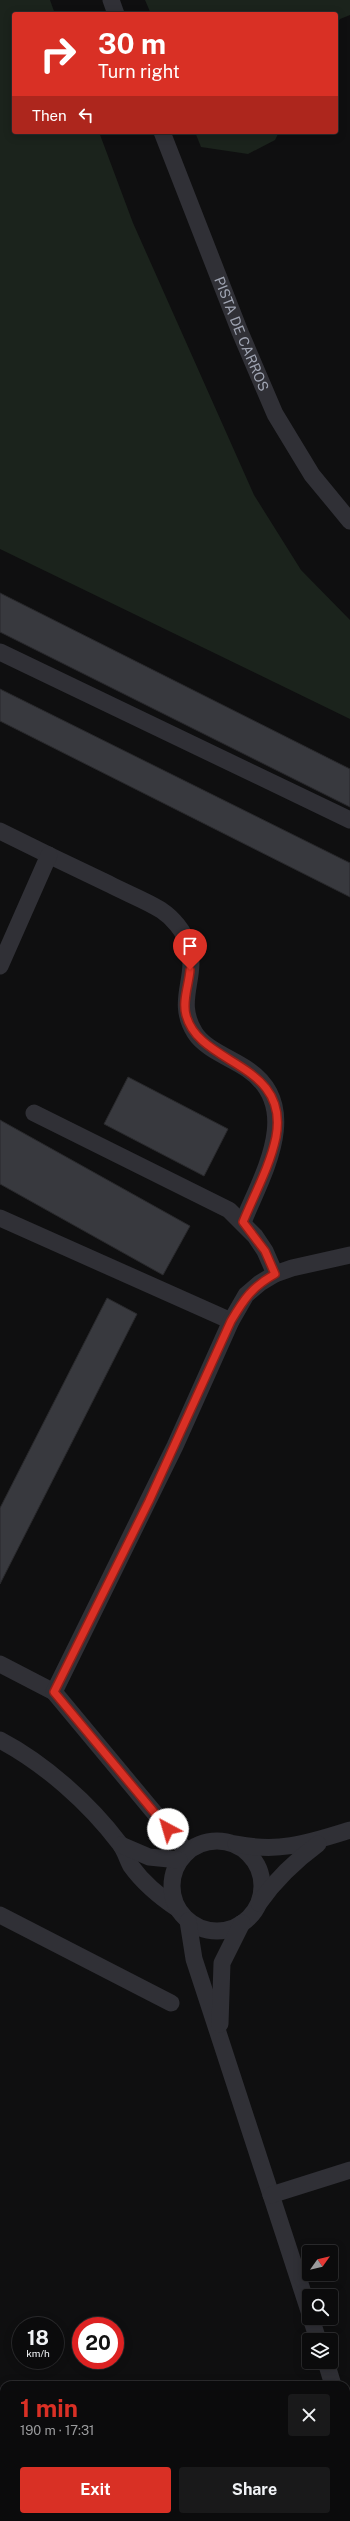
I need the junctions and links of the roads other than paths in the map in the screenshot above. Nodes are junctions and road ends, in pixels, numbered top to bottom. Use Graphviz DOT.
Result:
graph roads {
  1 [pos="111,0"];
  2 [pos="115,12"];
  3 [pos="163,134"];
  4 [pos="350,521"];
  5 [pos="0,652"];
  6 [pos="350,820"];
  7 [pos="0,832"];
  8 [pos="49,855"];
  9 [pos="0,966"];
  10 [pos="34,1113"];
  11 [pos="0,1218"];
  12 [pos="243,1222"];
  13 [pos="350,1255"];
  14 [pos="275,1274"];
  15 [pos="231,1321"];
  16 [pos="0,1664"];
  17 [pos="54,1692"];
  18 [pos="0,1740"];
  19 [pos="350,1830"];
  20 [pos="327,1837"];
  21 [pos="230,1843"];
  22 [pos="121,1845"];
  23 [pos="183,1856"];
  24 [pos="0,1915"];
  25 [pos="183,1915"];
  26 [pos="246,1919"];
  27 [pos="171,2003"];
  28 [pos="220,2038"];
  29 [pos="350,2170"];
  30 [pos="271,2195"];
  31 [pos="302,2290"];
  32 [pos="328,2369"];
  33 [pos="332,2381"];
  1 -- 2 [label="lane"];
  3 -- 4 [label="lane, PISTA DE CARROS"];
  5 -- 6 [label="lane"];
  7 -- 8 [label="lane"];
  8 -- 9 [label="lane"];
  8 -- 12 [label="lane"];
  10 -- 12 [label="lane"];
  11 -- 15 [label="lane"];
  12 -- 14 [label="lane"];
  13 -- 14 [label="lane"];
  14 -- 15 [label="lane"];
  15 -- 17 [label="lane"];
  16 -- 17 [label="lane"];
  17 -- 23 [label="lane"];
  18 -- 22 [label="lane"];
  19 -- 20 [label="lane"];
  20 -- 21 [label="lane"];
  20 -- 26 [label="lane"];
  21 -- 23 [label="lane"];
  21 -- 26 [label="lane"];
  22 -- 23 [label="lane"];
  22 -- 25 [label="lane"];
  23 -- 25 [label="lane"];
  24 -- 27 [label="lane"];
  25 -- 26 [label="lane"];
  25 -- 28 [label="lane"];
  26 -- 28 [label="lane"];
  28 -- 30 [label="lane"];
  29 -- 30 [label="lane"];
  30 -- 31 [label="lane"];
  32 -- 33 [label="lane"];
}
